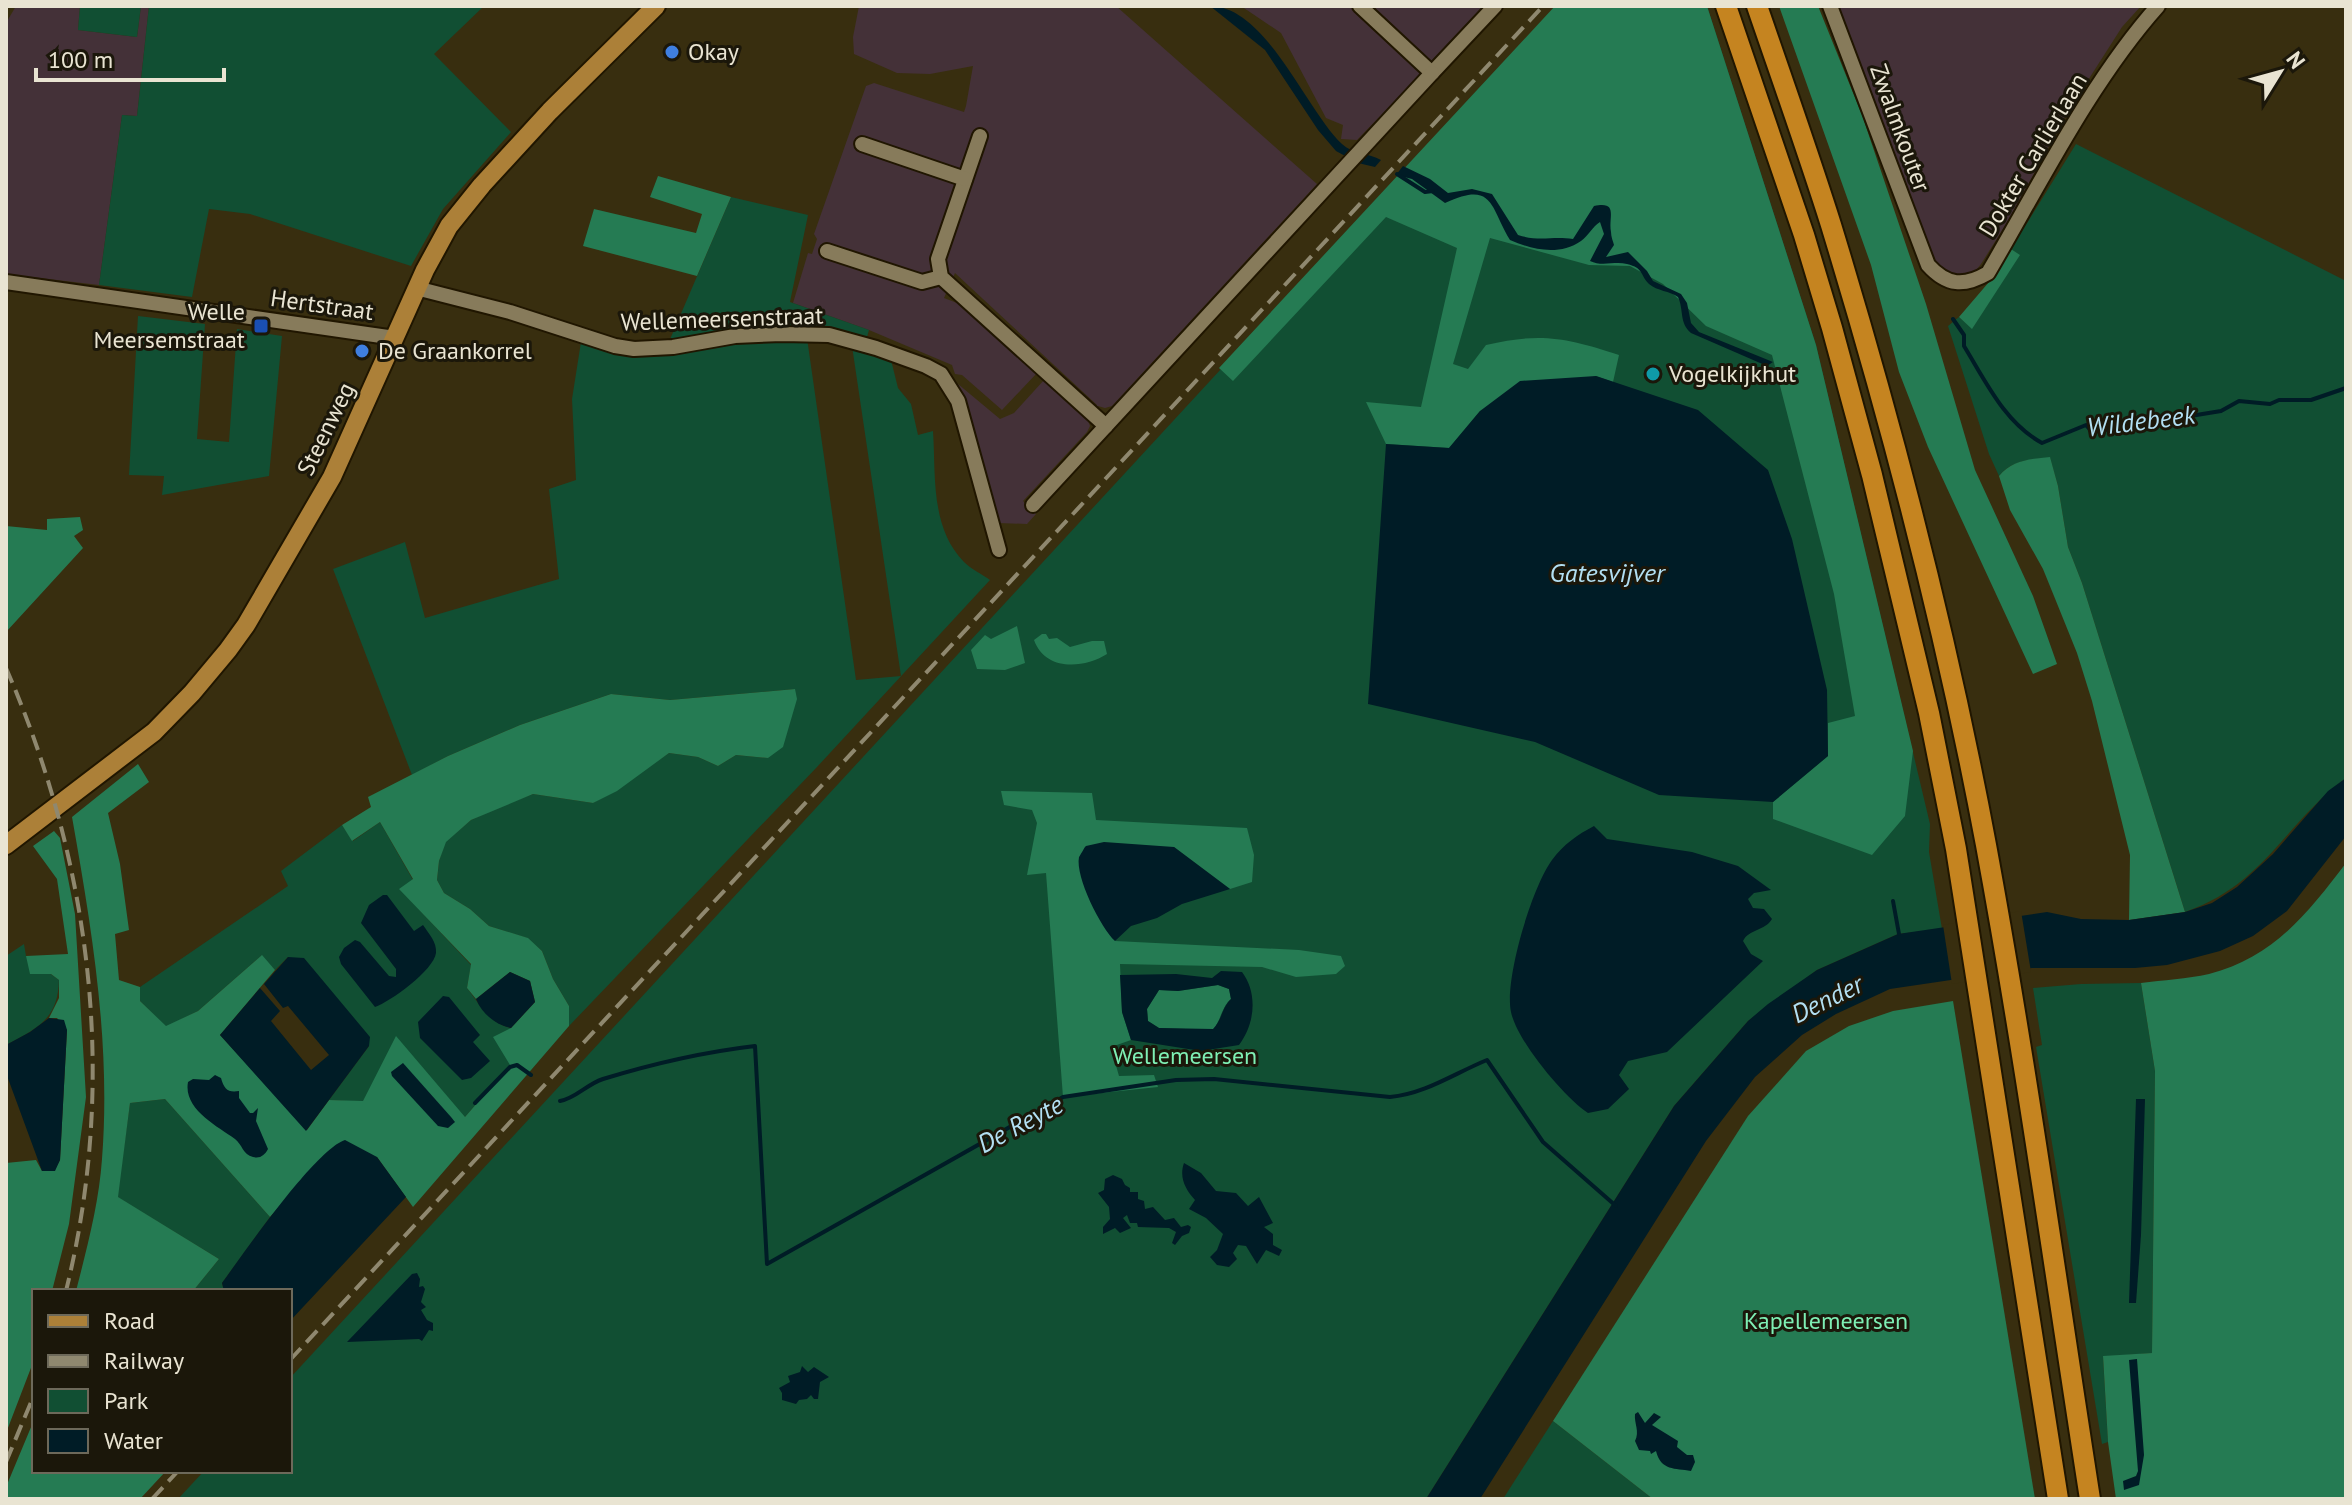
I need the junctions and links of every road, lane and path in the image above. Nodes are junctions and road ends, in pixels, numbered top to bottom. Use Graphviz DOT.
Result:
graph roads {
  1 [pos="656,6"];
  2 [pos="1360,6"];
  3 [pos="1495,6"];
  4 [pos="1726,6"];
  5 [pos="1757,6"];
  6 [pos="1830,6"];
  7 [pos="2158,6"];
  8 [pos="1432,73"];
  9 [pos="980,136"];
  10 [pos="862,144"];
  11 [pos="965,179"];
  12 [pos="827,251"];
  13 [pos="1928,265"];
  14 [pos="941,277"];
  15 [pos="6,282"];
  16 [pos="416,288"];
  17 [pos="395,338"];
  18 [pos="1106,426"];
  19 [pos="1033,505"];
  20 [pos="999,550"];
  21 [pos="6,845"];
  22 [pos="2058,1499"];
  23 [pos="2090,1499"];
  1 -- 16 [label="main road, Steenweg"];
  2 -- 8 [label="street"];
  3 -- 8 [label="street"];
  4 -- 22 [label="highway"];
  5 -- 23 [label="highway"];
  6 -- 13 [label="street, Zwalmkouter"];
  7 -- 13 [label="street, Dokter Carlierlaan"];
  8 -- 18 [label="street"];
  9 -- 11 [label="street"];
  10 -- 11 [label="street"];
  11 -- 14 [label="street"];
  12 -- 14 [label="street"];
  14 -- 18 [label="street"];
  15 -- 17 [label="street, Hertstraat"];
  16 -- 17 [label="main road, Steenweg"];
  16 -- 20 [label="street, Wellemeersenstraat"];
  17 -- 21 [label="main road, Steenweg"];
  18 -- 19 [label="street"];
}
